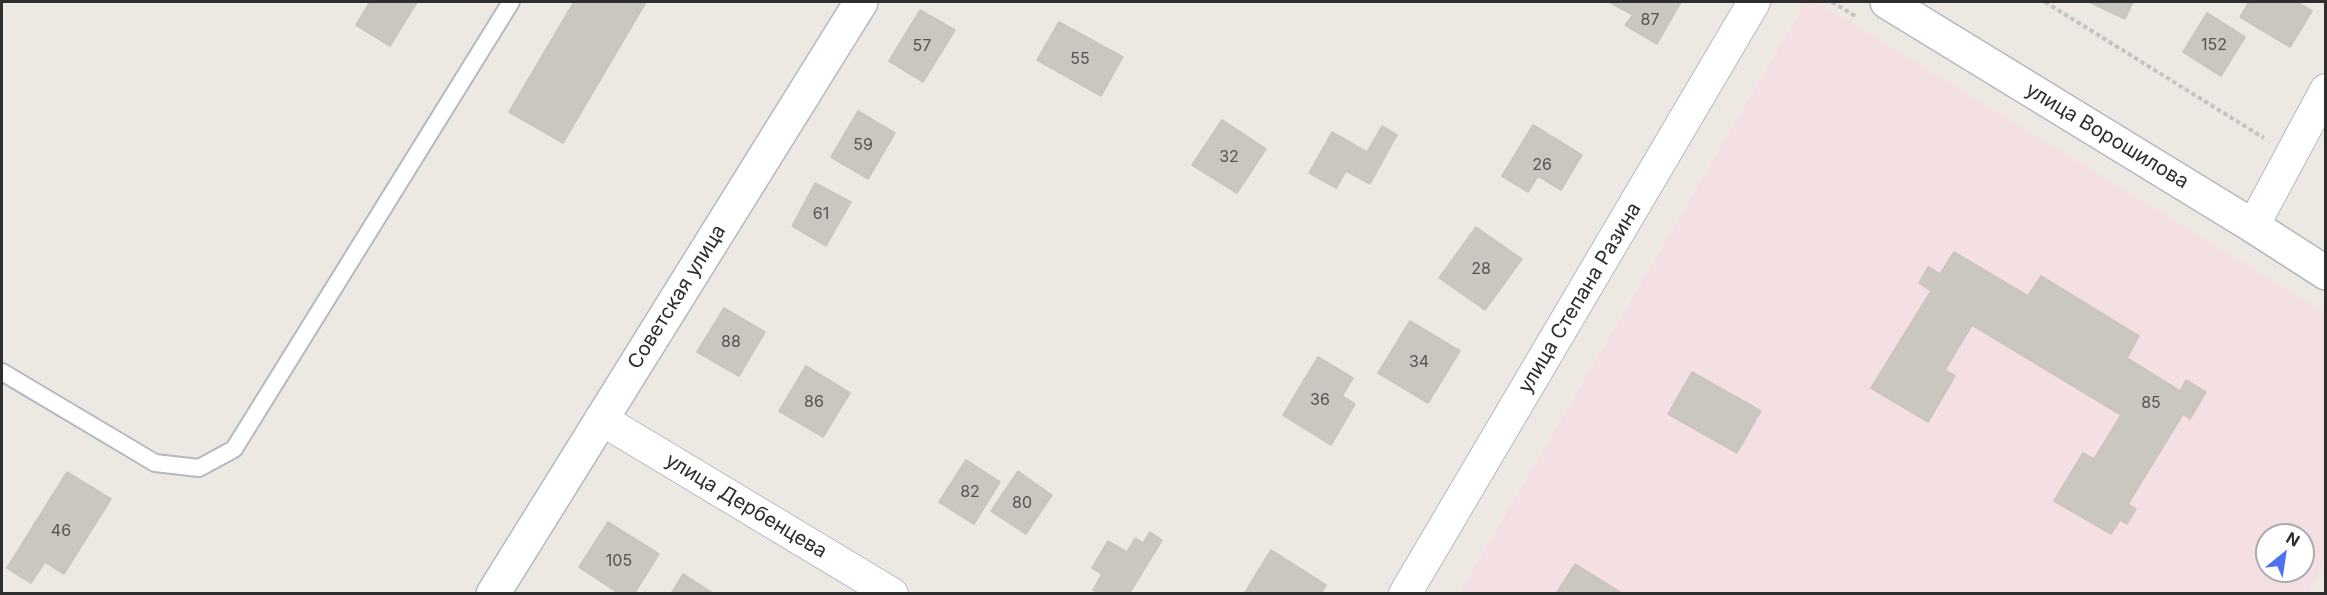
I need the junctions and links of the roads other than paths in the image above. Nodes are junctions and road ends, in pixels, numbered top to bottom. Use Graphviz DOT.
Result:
graph roads {
  1 [pos="511,2"];
  2 [pos="861,2"];
  3 [pos="1755,2"];
  4 [pos="1887,2"];
  5 [pos="2325,90"];
  6 [pos="2253,226"];
  7 [pos="2325,273"];
  8 [pos="2,372"];
  9 [pos="601,419"];
  10 [pos="493,594"];
  11 [pos="892,594"];
  12 [pos="1405,594"];
  1 -- 8 [label="lane"];
  2 -- 9 [label="street, Советская улица"];
  3 -- 12 [label="street, улица Степана Разина"];
  4 -- 6 [label="street, улица Ворошилова"];
  5 -- 6 [label="street"];
  6 -- 7 [label="street, улица Ворошилова"];
  9 -- 10 [label="street, Советская улица"];
  9 -- 11 [label="street, улица Дербенцева"];
}
